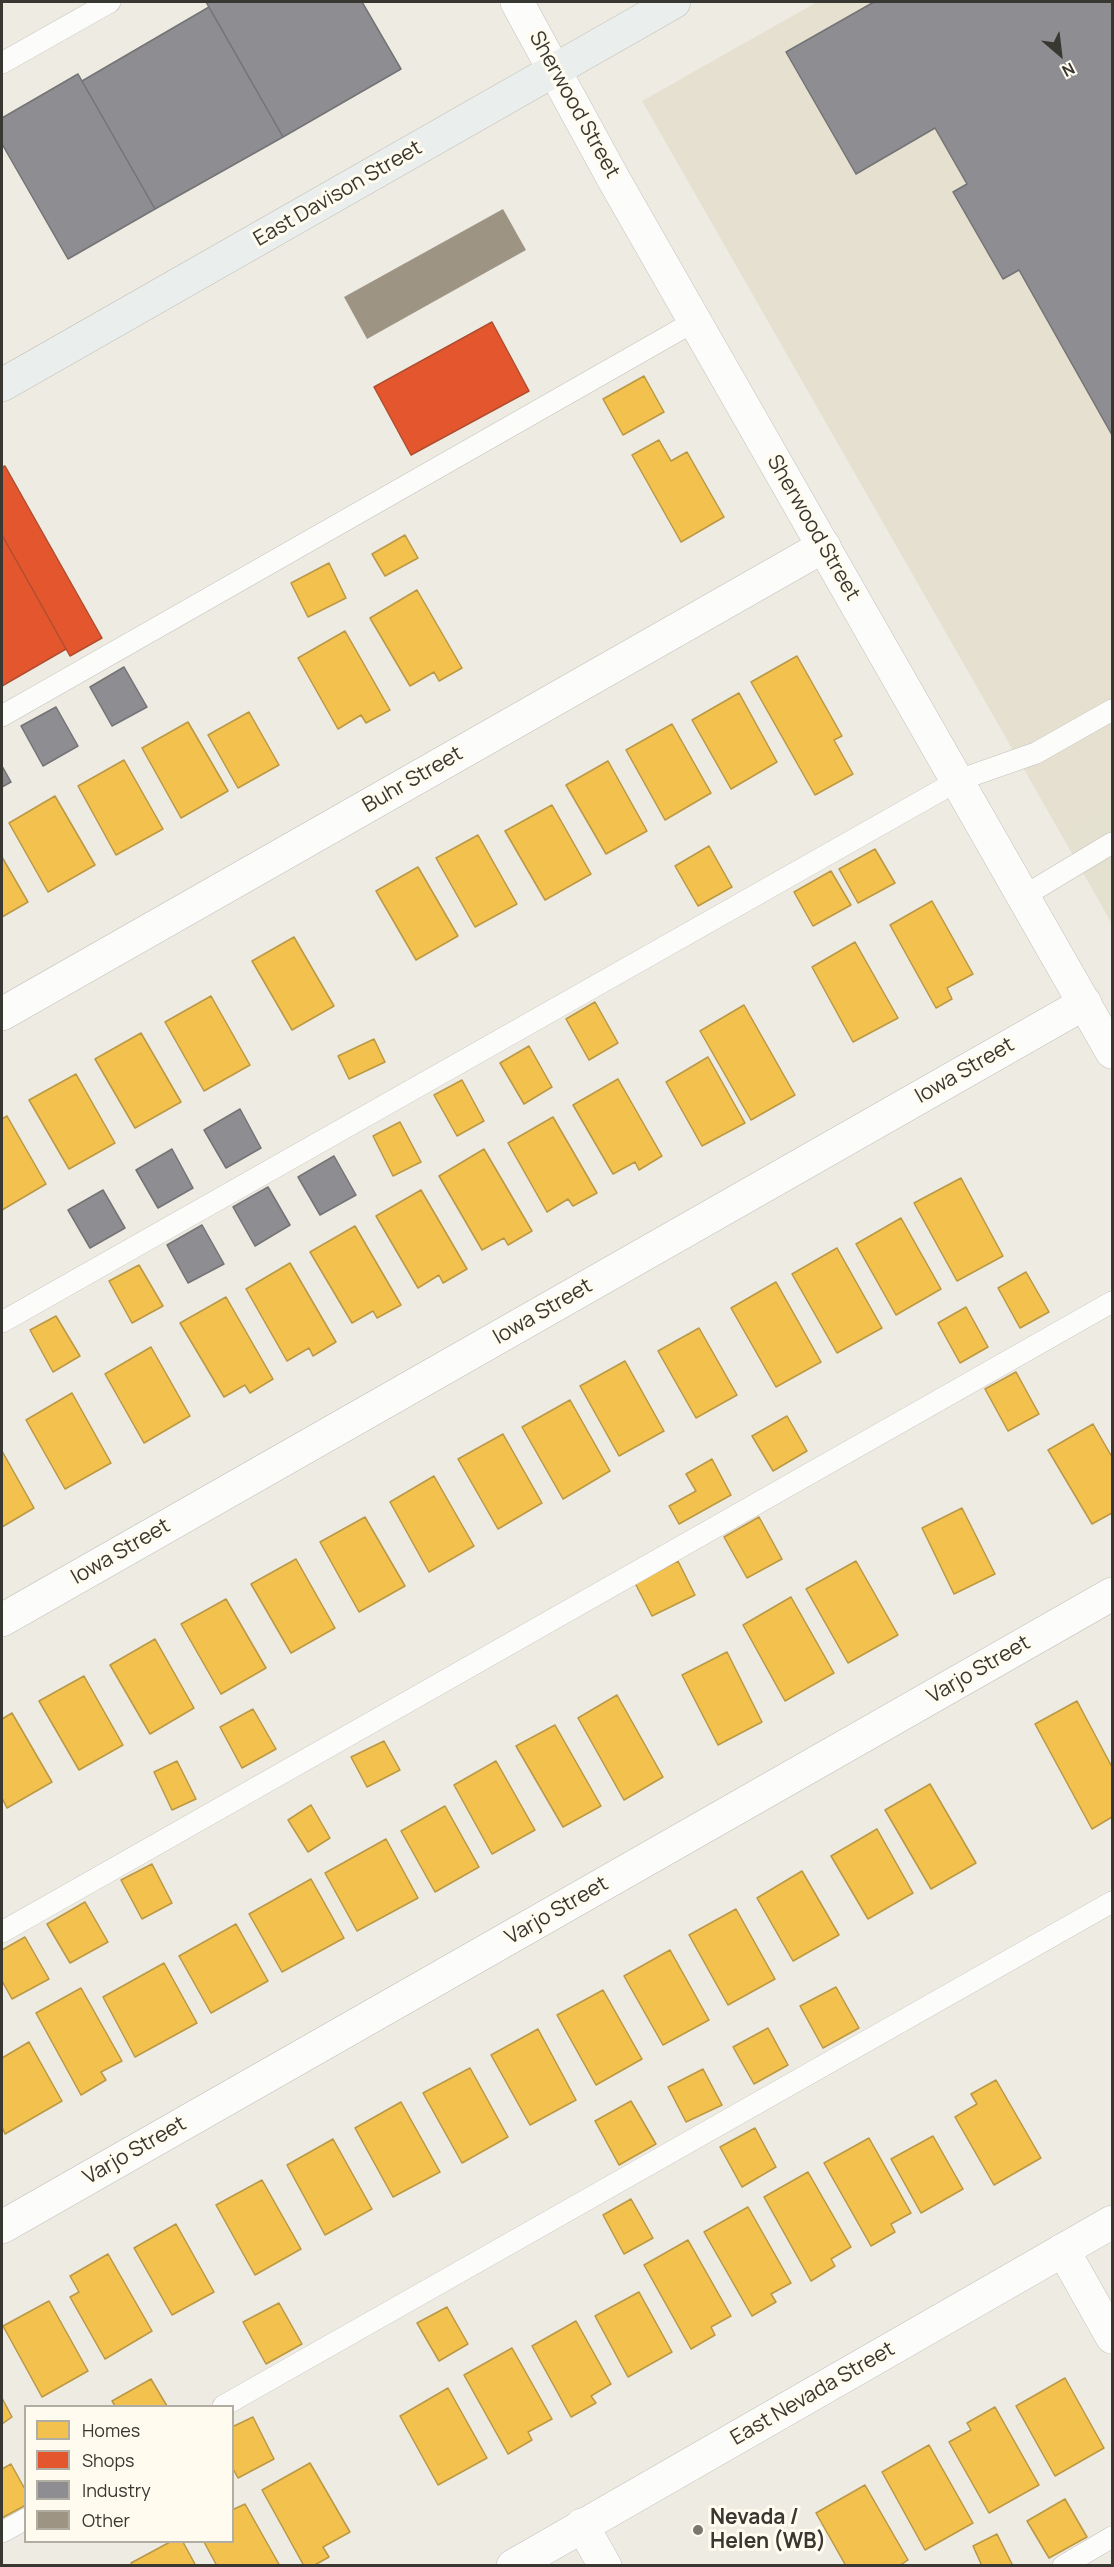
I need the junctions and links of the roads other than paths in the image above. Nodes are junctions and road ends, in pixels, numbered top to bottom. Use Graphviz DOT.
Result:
graph roads {
  1 [pos="110,2"];
  2 [pos="517,2"];
  3 [pos="674,2"];
  4 [pos="2,63"];
  5 [pos="556,69"];
  6 [pos="696,321"];
  7 [pos="2,385"];
  8 [pos="824,546"];
  9 [pos="1113,710"];
  10 [pos="2,716"];
  11 [pos="959,780"];
  12 [pos="1113,843"];
  13 [pos="1024,896"];
  14 [pos="1085,1003"];
  15 [pos="2,1014"];
  16 [pos="1113,1052"];
  17 [pos="1113,1302"];
  18 [pos="2,1322"];
  19 [pos="1113,1594"];
  20 [pos="2,1620"];
  21 [pos="1113,1902"];
  22 [pos="2,1932"];
  23 [pos="1113,2222"];
  24 [pos="2,2227"];
  25 [pos="1064,2250"];
  26 [pos="1113,2337"];
  27 [pos="225,2405"];
  28 [pos="24,2520"];
  29 [pos="582,2525"];
  30 [pos="2,2532"];
  31 [pos="1113,2536"];
  32 [pos="513,2565"];
  33 [pos="605,2565"];
  34 [pos="1063,2565"];
  1 -- 4 [label="lane"];
  2 -- 5 [label="street, Sherwood Street"];
  3 -- 5 [label="main road, East Davison Street"];
  5 -- 6 [label="street, Sherwood Street"];
  5 -- 7 [label="main road, East Davison Street"];
  6 -- 8 [label="street, Sherwood Street"];
  6 -- 10 [label="lane"];
  8 -- 11 [label="street, Sherwood Street"];
  8 -- 15 [label="street, Buhr Street"];
  9 -- 11 [label="lane"];
  11 -- 13 [label="street, Sherwood Street"];
  11 -- 18 [label="lane"];
  12 -- 13 [label="lane"];
  13 -- 14 [label="street, Sherwood Street"];
  14 -- 16 [label="street, Sherwood Street"];
  14 -- 20 [label="street, Iowa Street"];
  17 -- 22 [label="lane"];
  19 -- 24 [label="street, Varjo Street"];
  21 -- 27 [label="lane"];
  23 -- 25 [label="street, East Nevada Street"];
  25 -- 26 [label="street"];
  25 -- 29 [label="street, East Nevada Street"];
  28 -- 30 [label="lane"];
  29 -- 32 [label="street, East Nevada Street"];
  29 -- 33 [label="street"];
  31 -- 34 [label="lane"];
}
